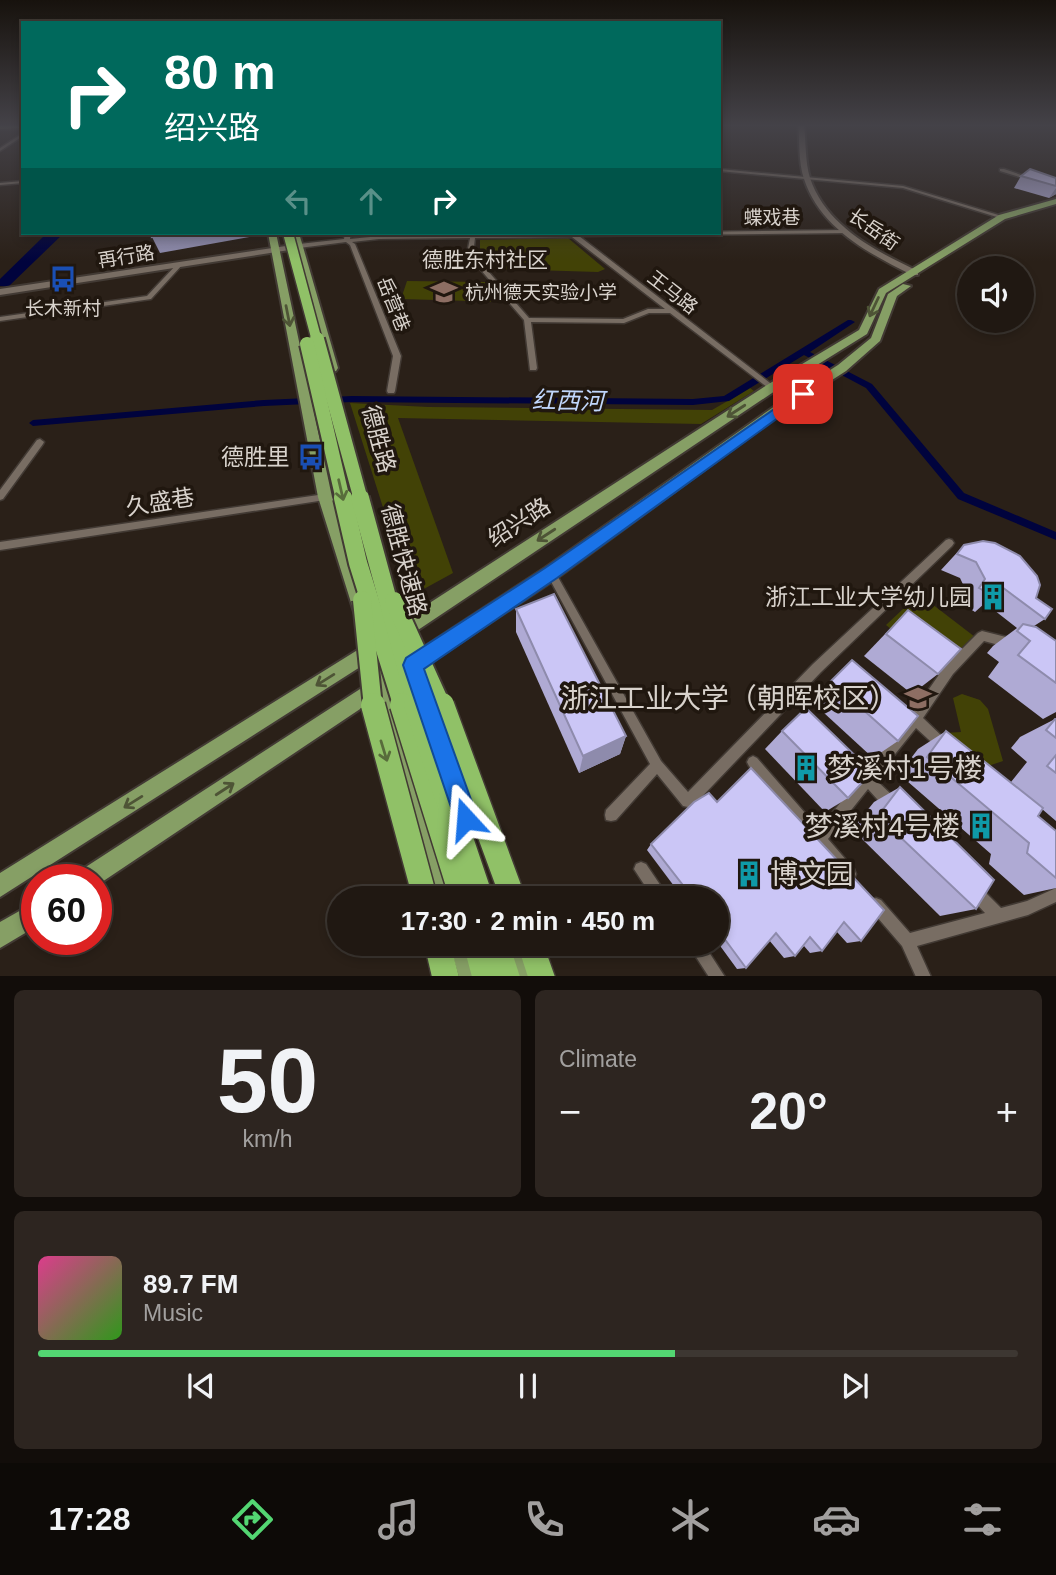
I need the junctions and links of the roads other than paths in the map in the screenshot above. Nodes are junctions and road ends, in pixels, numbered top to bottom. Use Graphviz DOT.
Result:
graph roads {
  1 [pos="721,170"];
  2 [pos="806,170"];
  3 [pos="1002,170"];
  4 [pos="807,177"];
  5 [pos="1033,180"];
  6 [pos="21,181"];
  7 [pos="0,184"];
  8 [pos="1056,201"];
  9 [pos="1056,211"];
  10 [pos="1002,217"];
  11 [pos="721,232"];
  12 [pos="846,232"];
  13 [pos="272,235"];
  14 [pos="282,235"];
  15 [pos="288,235"];
  16 [pos="296,235"];
  17 [pos="473,235"];
  18 [pos="576,235"];
  19 [pos="347,236"];
  20 [pos="299,246"];
  21 [pos="275,249"];
  22 [pos="179,265"];
  23 [pos="915,273"];
  24 [pos="0,292"];
  25 [pos="671,311"];
  26 [pos="0,319"];
  27 [pos="527,320"];
  28 [pos="533,368"];
  29 [pos="767,385"];
  30 [pos="391,391"];
  31 [pos="40,442"];
  32 [pos="0,497"];
  33 [pos="325,497"];
  34 [pos="949,543"];
  35 [pos="0,546"];
  36 [pos="367,562"];
  37 [pos="551,573"];
  38 [pos="403,629"];
  39 [pos="1022,645"];
  40 [pos="374,650"];
  41 [pos="413,665"];
  42 [pos="385,685"];
  43 [pos="910,715"];
  44 [pos="955,757"];
  45 [pos="848,760"];
  46 [pos="753,762"];
  47 [pos="657,765"];
  48 [pos="448,767"];
  49 [pos="868,780"];
  50 [pos="415,789"];
  51 [pos="611,815"];
  52 [pos="905,819"];
  53 [pos="820,839"];
  54 [pos="111,864"];
  55 [pos="641,869"];
  56 [pos="961,877"];
  57 [pos="0,886"];
  58 [pos="422,886"];
  59 [pos="443,886"];
  60 [pos="459,886"];
  61 [pos="477,886"];
  62 [pos="489,886"];
  63 [pos="509,886"];
  64 [pos="653,886"];
  65 [pos="1056,895"];
  66 [pos="998,916"];
  67 [pos="21,922"];
  68 [pos="0,936"];
  69 [pos="907,941"];
  70 [pos="441,956"];
  71 [pos="465,956"];
  72 [pos="480,956"];
  73 [pos="500,956"];
  74 [pos="514,956"];
  75 [pos="535,956"];
  76 [pos="703,956"];
  77 [pos="446,976"];
  78 [pos="471,976"];
  79 [pos="486,976"];
  80 [pos="507,976"];
  81 [pos="521,976"];
  82 [pos="542,976"];
  83 [pos="718,976"];
  84 [pos="924,976"];
  1 -- 4 [label="street"];
  2 -- 4 [label="street, 长岳街"];
  3 -- 5 [label="street"];
  4 -- 10 [label="street"];
  4 -- 12 [label="street, 长岳街"];
  6 -- 7 [label="street"];
  8 -- 10 [label="main road, 绍兴路"];
  9 -- 37 [label="main road"];
  10 -- 23 [label="main road, 绍兴路"];
  11 -- 12 [label="street, 蝶戏巷"];
  12 -- 23 [label="street, 长岳街"];
  13 -- 21 [label="main road"];
  14 -- 36 [label="highway, 德胜快速路, one-way, bridge"];
  15 -- 36 [label="highway, 德胜快速路, bridge"];
  16 -- 20 [label="main road, 德胜路"];
  17 -- 19 [label="street, 蝶戏巷"];
  17 -- 27 [label="street"];
  18 -- 25 [label="street, 王马路"];
  19 -- 20 [label="street, 蝶戏巷"];
  19 -- 30 [label="street, 岳营巷"];
  20 -- 21 [label="street, 再行路"];
  20 -- 38 [label="main road, 德胜路"];
  21 -- 22 [label="street, 再行路"];
  21 -- 33 [label="main road, one-way"];
  22 -- 24 [label="street, 再行路"];
  22 -- 26 [label="street"];
  23 -- 29 [label="main road, 绍兴路, one-way"];
  25 -- 27 [label="street"];
  25 -- 29 [label="street, 王马路"];
  27 -- 28 [label="street"];
  29 -- 38 [label="main road, 绍兴路, one-way"];
  31 -- 32 [label="street"];
  33 -- 35 [label="street, 久盛巷"];
  33 -- 40 [label="main road"];
  34 -- 47 [label="street"];
  36 -- 58 [label="highway, one-way, bridge"];
  36 -- 60 [label="highway, 德胜快速路, bridge"];
  36 -- 61 [label="highway, 德胜快速路, bridge"];
  36 -- 63 [label="highway, bridge"];
  37 -- 41 [label="main road"];
  37 -- 47 [label="street"];
  38 -- 40 [label="main road, 绍兴路"];
  38 -- 41 [label="main road, 德胜路"];
  39 -- 43 [label="street"];
  40 -- 42 [label="main road"];
  40 -- 57 [label="main road, 绍兴路, one-way"];
  41 -- 42 [label="main road"];
  41 -- 48 [label="main road, 德胜路"];
  42 -- 50 [label="main road"];
  54 -- 42 [label="main road, one-way"];
  43 -- 44 [label="street"];
  43 -- 49 [label="street"];
  45 -- 49 [label="street"];
  46 -- 53 [label="street"];
  47 -- 51 [label="street"];
  48 -- 50 [label="main road"];
  48 -- 62 [label="main road, 德胜路"];
  49 -- 52 [label="street"];
  49 -- 53 [label="street"];
  50 -- 59 [label="main road"];
  53 -- 69 [label="street"];
  55 -- 64 [label="street"];
  56 -- 66 [label="street"];
  65 -- 66 [label="street"];
  66 -- 69 [label="street"];
  67 -- 68 [label="main road"];
  69 -- 84 [label="street"];
  70 -- 77 [label="highway"];
  71 -- 78 [label="main road"];
  72 -- 79 [label="highway"];
  73 -- 80 [label="highway"];
  74 -- 81 [label="main road"];
  75 -- 82 [label="highway"];
  76 -- 83 [label="street"];
}
